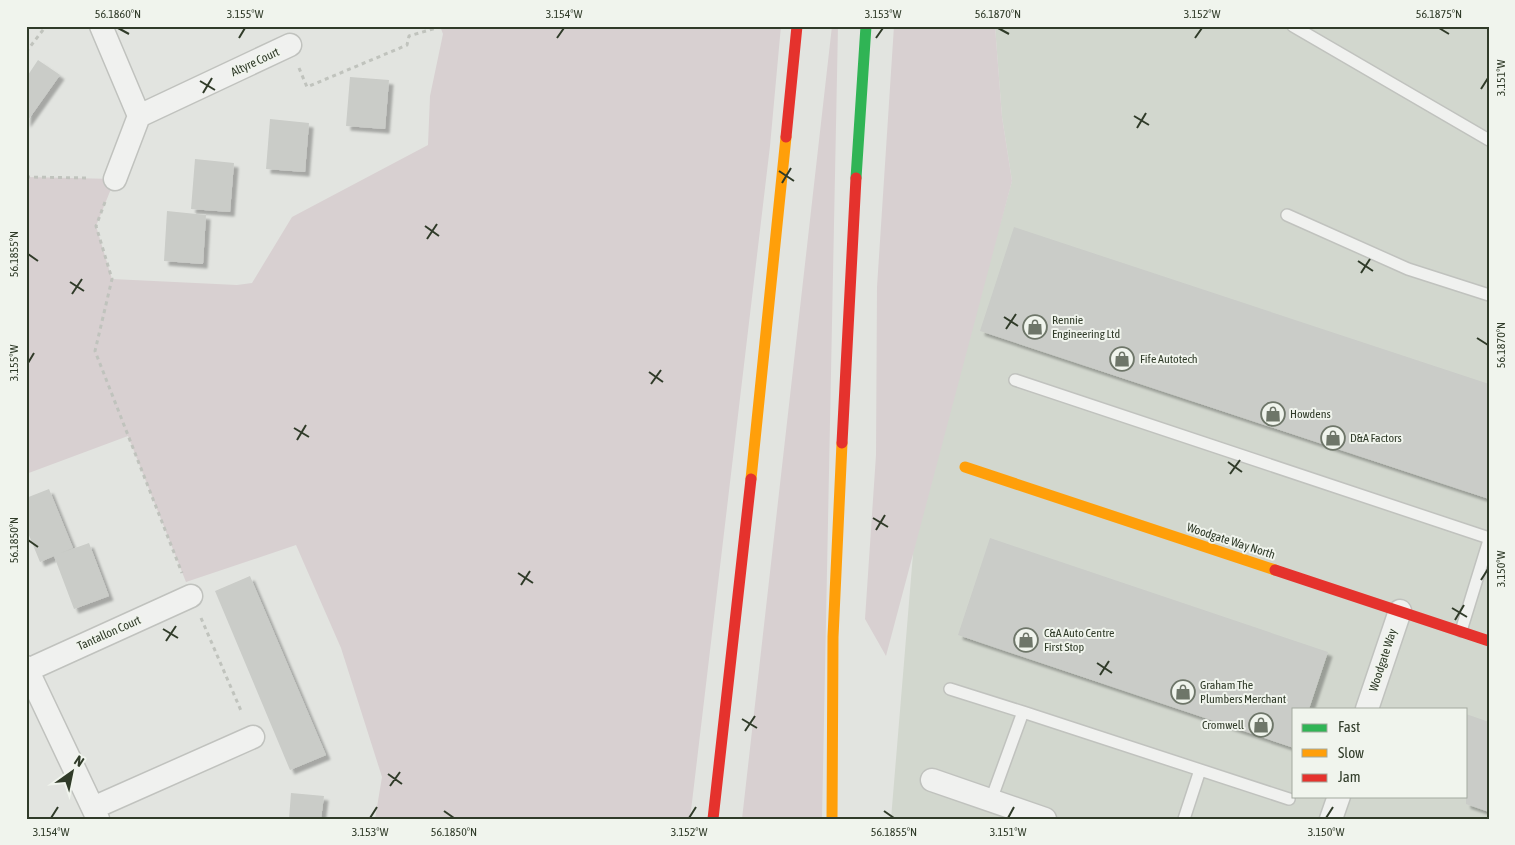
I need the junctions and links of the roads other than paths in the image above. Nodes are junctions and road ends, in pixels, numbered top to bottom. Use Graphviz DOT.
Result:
graph roads {
  1 [pos="101,26"];
  2 [pos="797,26"];
  3 [pos="866,26"];
  4 [pos="1293,26"];
  5 [pos="290,46"];
  6 [pos="139,116"];
  7 [pos="1489,140"];
  8 [pos="115,179"];
  9 [pos="1287,215"];
  10 [pos="1489,295"];
  11 [pos="1015,380"];
  12 [pos="965,467"];
  13 [pos="1489,539"];
  14 [pos="191,596"];
  15 [pos="1400,611"];
  16 [pos="1461,631"];
  17 [pos="1489,641"];
  18 [pos="27,669"];
  19 [pos="950,689"];
  20 [pos="1367,708"];
  21 [pos="1023,712"];
  22 [pos="253,737"];
  23 [pos="1200,770"];
  24 [pos="932,780"];
  25 [pos="1338,798"];
  26 [pos="1289,799"];
  27 [pos="992,800"];
  28 [pos="96,813"];
  29 [pos="714,819"];
  30 [pos="832,819"];
  31 [pos="1045,819"];
  32 [pos="1184,819"];
  33 [pos="1331,819"];
  1 -- 6 [label="street"];
  2 -- 29 [label="main road"];
  3 -- 30 [label="main road"];
  4 -- 7 [label="lane"];
  5 -- 6 [label="street, Altyre Court"];
  6 -- 8 [label="street"];
  9 -- 10 [label="lane"];
  11 -- 13 [label="lane"];
  12 -- 15 [label="main road, Woodgate Way North"];
  13 -- 16 [label="lane"];
  14 -- 18 [label="street, Tantallon Court"];
  15 -- 16 [label="main road, Woodgate Way North"];
  15 -- 20 [label="street, Woodgate Way"];
  16 -- 17 [label="main road, Woodgate Way North"];
  18 -- 28 [label="street, Tantallon Court"];
  19 -- 21 [label="lane"];
  21 -- 23 [label="lane"];
  21 -- 27 [label="lane"];
  22 -- 28 [label="street, Tantallon Court"];
  23 -- 26 [label="lane"];
  23 -- 32 [label="lane"];
  24 -- 27 [label="street"];
  25 -- 33 [label="street"];
  27 -- 31 [label="street"];
}
